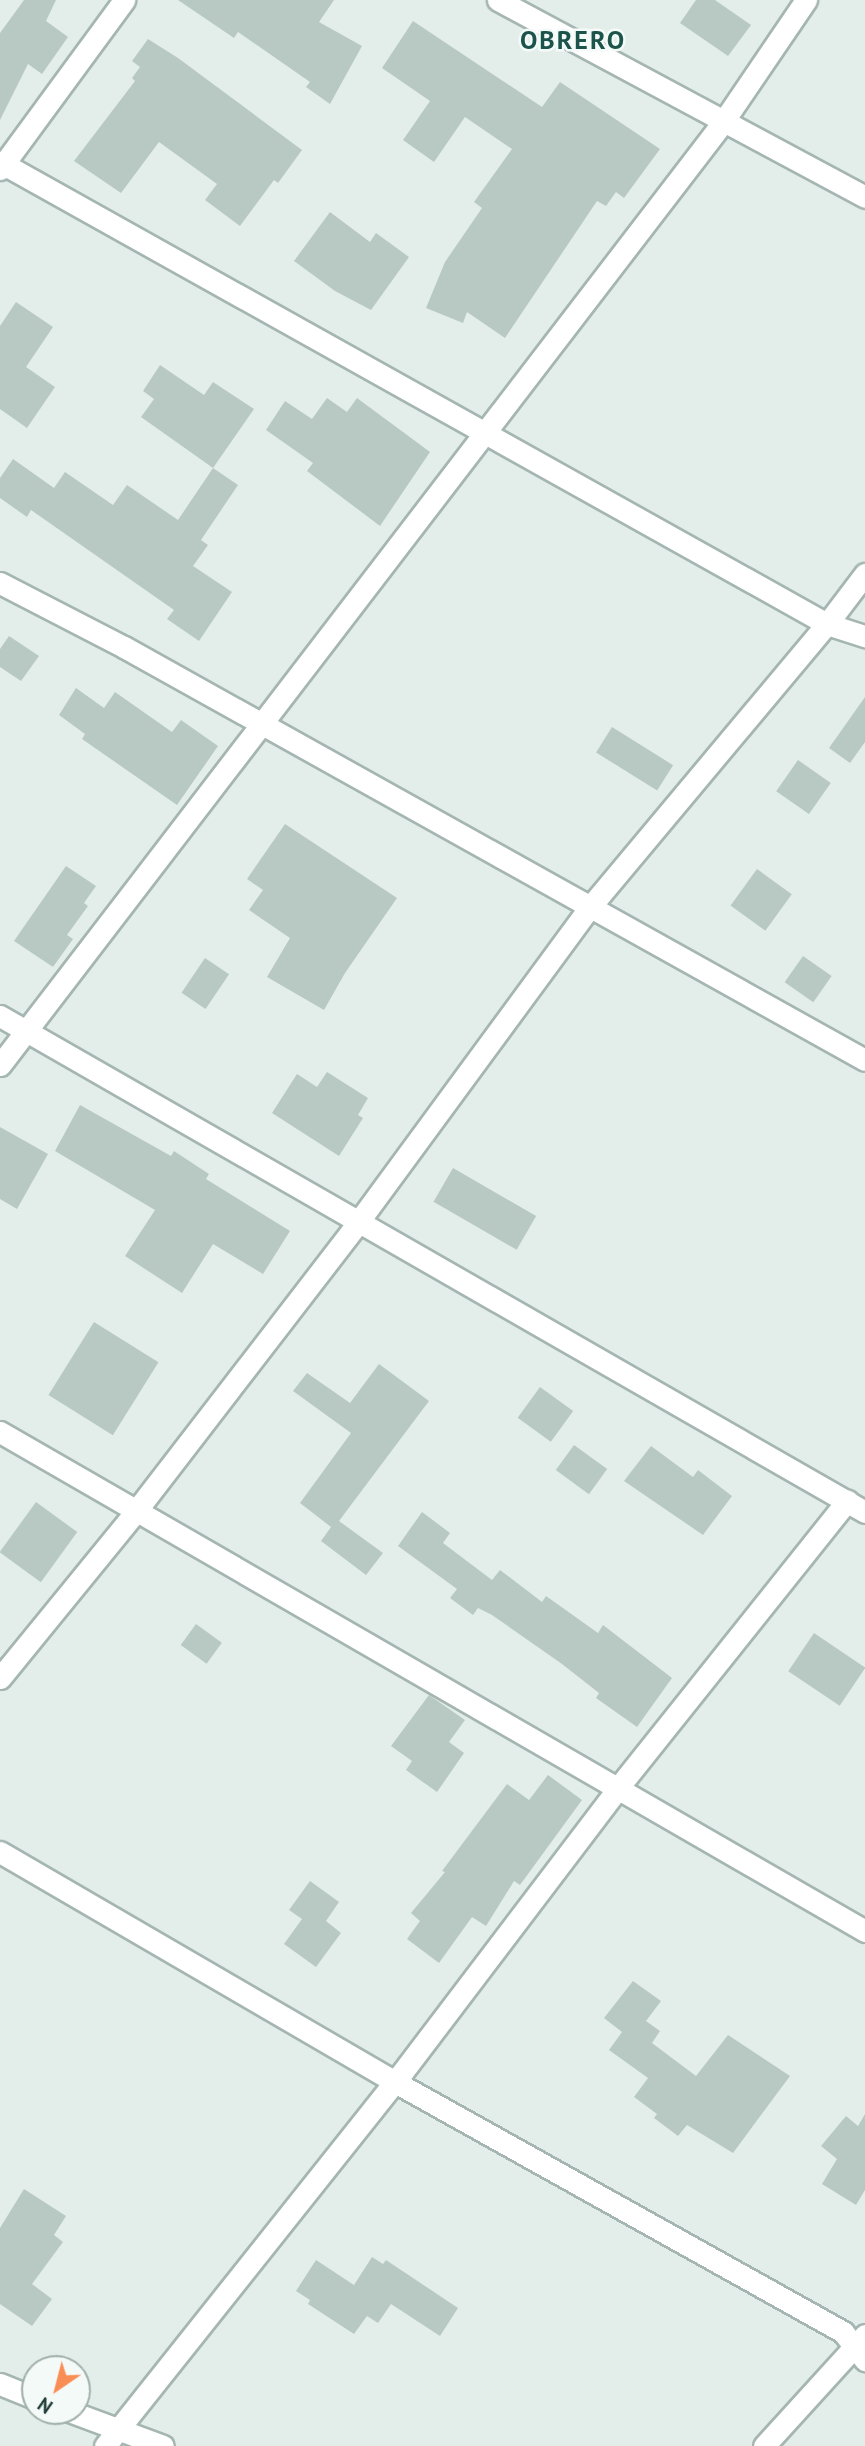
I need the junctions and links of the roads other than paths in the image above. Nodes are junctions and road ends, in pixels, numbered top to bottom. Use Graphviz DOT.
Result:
graph roads {
  1 [pos="124,0"];
  2 [pos="498,0"];
  3 [pos="806,0"];
  4 [pos="723,122"];
  5 [pos="1,165"];
  6 [pos="865,197"];
  7 [pos="487,434"];
  8 [pos="865,574"];
  9 [pos="0,583"];
  10 [pos="827,624"];
  11 [pos="865,636"];
  12 [pos="260,723"];
  13 [pos="590,907"];
  14 [pos="0,1016"];
  15 [pos="28,1031"];
  16 [pos="865,1060"];
  17 [pos="0,1065"];
  18 [pos="359,1221"];
  19 [pos="0,1432"];
  20 [pos="856,1506"];
  21 [pos="136,1511"];
  22 [pos="0,1678"];
  23 [pos="617,1789"];
  24 [pos="0,1852"];
  25 [pos="865,1931"];
  26 [pos="395,2082"];
  27 [pos="862,2348"];
  28 [pos="0,2385"];
  29 [pos="21,2393"];
  30 [pos="91,2425"];
  31 [pos="111,2438"];
  32 [pos="163,2446"];
  33 [pos="764,2446"];
  1 -- 5 [label="street"];
  2 -- 4 [label="street"];
  3 -- 4 [label="street"];
  4 -- 6 [label="street"];
  4 -- 7 [label="street"];
  5 -- 7 [label="street"];
  7 -- 10 [label="street"];
  7 -- 12 [label="street"];
  8 -- 10 [label="street"];
  9 -- 12 [label="street"];
  10 -- 11 [label="street"];
  10 -- 13 [label="street"];
  12 -- 13 [label="street"];
  12 -- 15 [label="street"];
  13 -- 16 [label="street"];
  13 -- 18 [label="street"];
  14 -- 15 [label="street"];
  15 -- 17 [label="street"];
  15 -- 18 [label="street"];
  18 -- 20 [label="street"];
  18 -- 21 [label="street"];
  19 -- 21 [label="street"];
  20 -- 23 [label="street"];
  21 -- 22 [label="street"];
  21 -- 23 [label="street"];
  23 -- 25 [label="street"];
  23 -- 26 [label="street"];
  24 -- 26 [label="street"];
  26 -- 27 [label="street"];
  26 -- 31 [label="street"];
  27 -- 33 [label="street"];
  28 -- 29 [label="street"];
  30 -- 31 [label="street"];
  31 -- 32 [label="street"];
}
